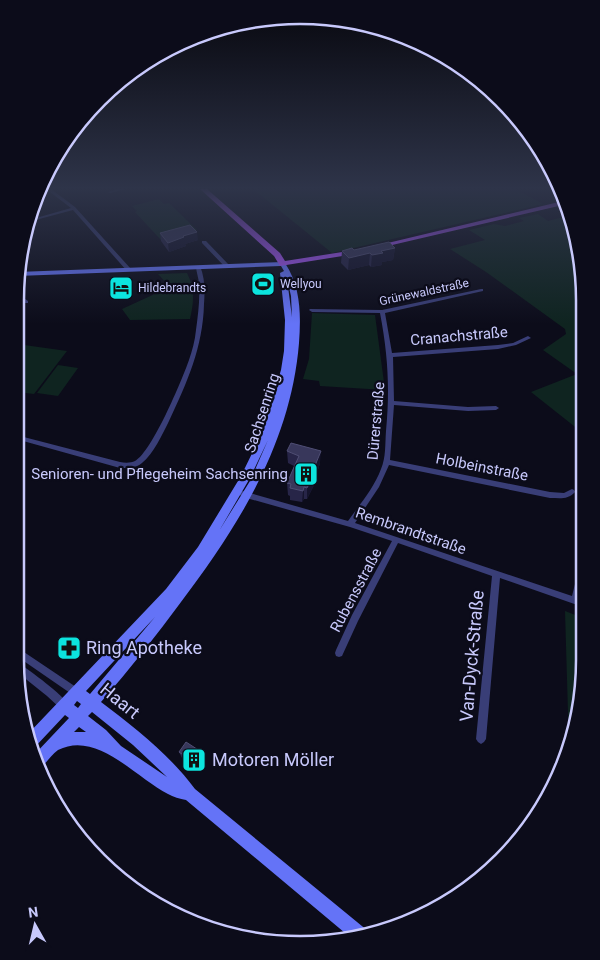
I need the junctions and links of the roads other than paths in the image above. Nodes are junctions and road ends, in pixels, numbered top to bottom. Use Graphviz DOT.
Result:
graph roads {
  1 [pos="97,234"];
  2 [pos="253,234"];
  3 [pos="433,234"];
  4 [pos="204,242"];
  5 [pos="283,264"];
  6 [pos="227,266"];
  7 [pos="198,267"];
  8 [pos="129,270"];
  9 [pos="25,274"];
  10 [pos="481,290"];
  11 [pos="312,310"];
  12 [pos="382,312"];
  13 [pos="528,338"];
  14 [pos="391,355"];
  15 [pos="393,403"];
  16 [pos="496,408"];
  17 [pos="24,439"];
  18 [pos="387,462"];
  19 [pos="572,492"];
  20 [pos="242,494"];
  21 [pos="350,524"];
  22 [pos="396,540"];
  23 [pos="496,575"];
  24 [pos="576,601"];
  25 [pos="339,653"];
  26 [pos="24,656"];
  27 [pos="24,673"];
  28 [pos="76,692"];
  29 [pos="91,703"];
  30 [pos="64,706"];
  31 [pos="78,718"];
  32 [pos="35,737"];
  33 [pos="481,739"];
  34 [pos="53,745"];
  35 [pos="116,751"];
  36 [pos="41,757"];
  37 [pos="190,794"];
  38 [pos="355,931"];
  1 -- 8 [label="street"];
  2 -- 5 [label="main road"];
  3 -- 5 [label="main road"];
  4 -- 6 [label="street"];
  5 -- 6 [label="main road"];
  5 -- 20 [label="main road, Sachsenring"];
  6 -- 7 [label="main road"];
  7 -- 8 [label="main road"];
  7 -- 17 [label="street"];
  8 -- 9 [label="main road"];
  10 -- 12 [label="street, Grünewaldstraße"];
  11 -- 12 [label="street, Grünewaldstraße"];
  12 -- 14 [label="street, Dürerstraße"];
  13 -- 14 [label="street, Cranachstraße"];
  14 -- 15 [label="street, Dürerstraße"];
  15 -- 16 [label="street"];
  15 -- 18 [label="street, Dürerstraße"];
  18 -- 19 [label="street, Holbeinstraße"];
  18 -- 21 [label="street, Dürerstraße"];
  20 -- 21 [label="street, Rembrandtstraße"];
  20 -- 28 [label="main road, Sachsenring"];
  20 -- 29 [label="main road, Sachsenring"];
  21 -- 22 [label="street, Rembrandtstraße"];
  22 -- 23 [label="street, Rembrandtstraße"];
  22 -- 25 [label="street, Rubensstraße"];
  23 -- 24 [label="street, Rembrandtstraße"];
  23 -- 33 [label="street, Van-Dyck-Straße"];
  26 -- 28 [label="street, Haart"];
  27 -- 30 [label="street, Haart"];
  28 -- 29 [label="main road, Haart"];
  28 -- 30 [label="main road, Sachsenring"];
  29 -- 31 [label="main road, Sachsenring"];
  29 -- 37 [label="main road, Haart"];
  30 -- 31 [label="main road, Haart"];
  30 -- 32 [label="main road, Sachsenring"];
  31 -- 34 [label="main road, Sachsenring"];
  31 -- 35 [label="main road, Haart"];
  34 -- 35 [label="main road"];
  34 -- 36 [label="main road, Sachsenring"];
  35 -- 37 [label="main road, Haart"];
  37 -- 38 [label="main road, Haart"];
}
